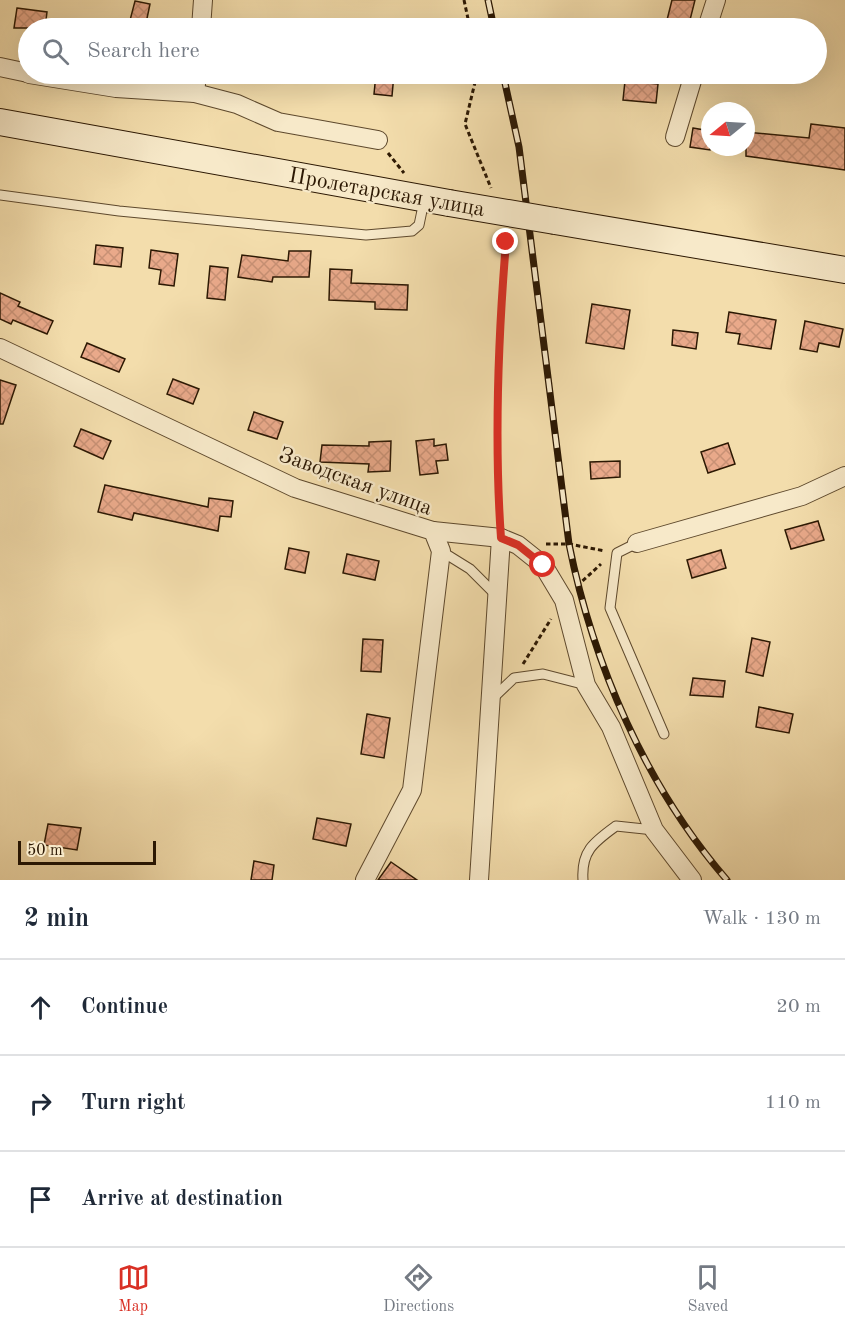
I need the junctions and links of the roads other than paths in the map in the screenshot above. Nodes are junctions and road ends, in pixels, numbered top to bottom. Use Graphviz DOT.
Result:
graph roads {
  1 [pos="203,0"];
  2 [pos="716,0"];
  3 [pos="202,18"];
  4 [pos="710,18"];
  5 [pos="0,68"];
  6 [pos="18,71"];
  7 [pos="93,84"];
  8 [pos="196,84"];
  9 [pos="691,84"];
  10 [pos="195,93"];
  11 [pos="0,122"];
  12 [pos="675,137"];
  13 [pos="378,140"];
  14 [pos="0,195"];
  15 [pos="424,198"];
  16 [pos="845,270"];
  17 [pos="0,348"];
  18 [pos="845,476"];
  19 [pos="433,531"];
  20 [pos="501,538"];
  21 [pos="637,543"];
  22 [pos="441,551"];
  23 [pos="496,595"];
  24 [pos="586,684"];
  25 [pos="491,699"];
  26 [pos="664,734"];
  27 [pos="654,830"];
  28 [pos="365,880"];
  29 [pos="479,880"];
  30 [pos="583,880"];
  31 [pos="692,880"];
  1 -- 3 [label="street"];
  2 -- 4 [label="street"];
  5 -- 6 [label="street"];
  7 -- 10 [label="street"];
  8 -- 10 [label="street"];
  9 -- 12 [label="street"];
  10 -- 13 [label="street"];
  11 -- 15 [label="main road, Пролетарская улица"];
  14 -- 15 [label="lane"];
  15 -- 16 [label="main road, Пролетарская улица, bridge"];
  17 -- 19 [label="street, Заводская улица"];
  18 -- 21 [label="street"];
  19 -- 20 [label="street"];
  19 -- 22 [label="street, Заводская улица"];
  20 -- 23 [label="street"];
  20 -- 24 [label="street"];
  21 -- 26 [label="lane"];
  22 -- 23 [label="lane"];
  22 -- 28 [label="street, Заводская улица"];
  23 -- 25 [label="street"];
  24 -- 25 [label="lane"];
  24 -- 27 [label="street"];
  25 -- 29 [label="street"];
  27 -- 30 [label="lane"];
  27 -- 31 [label="street"];
}
